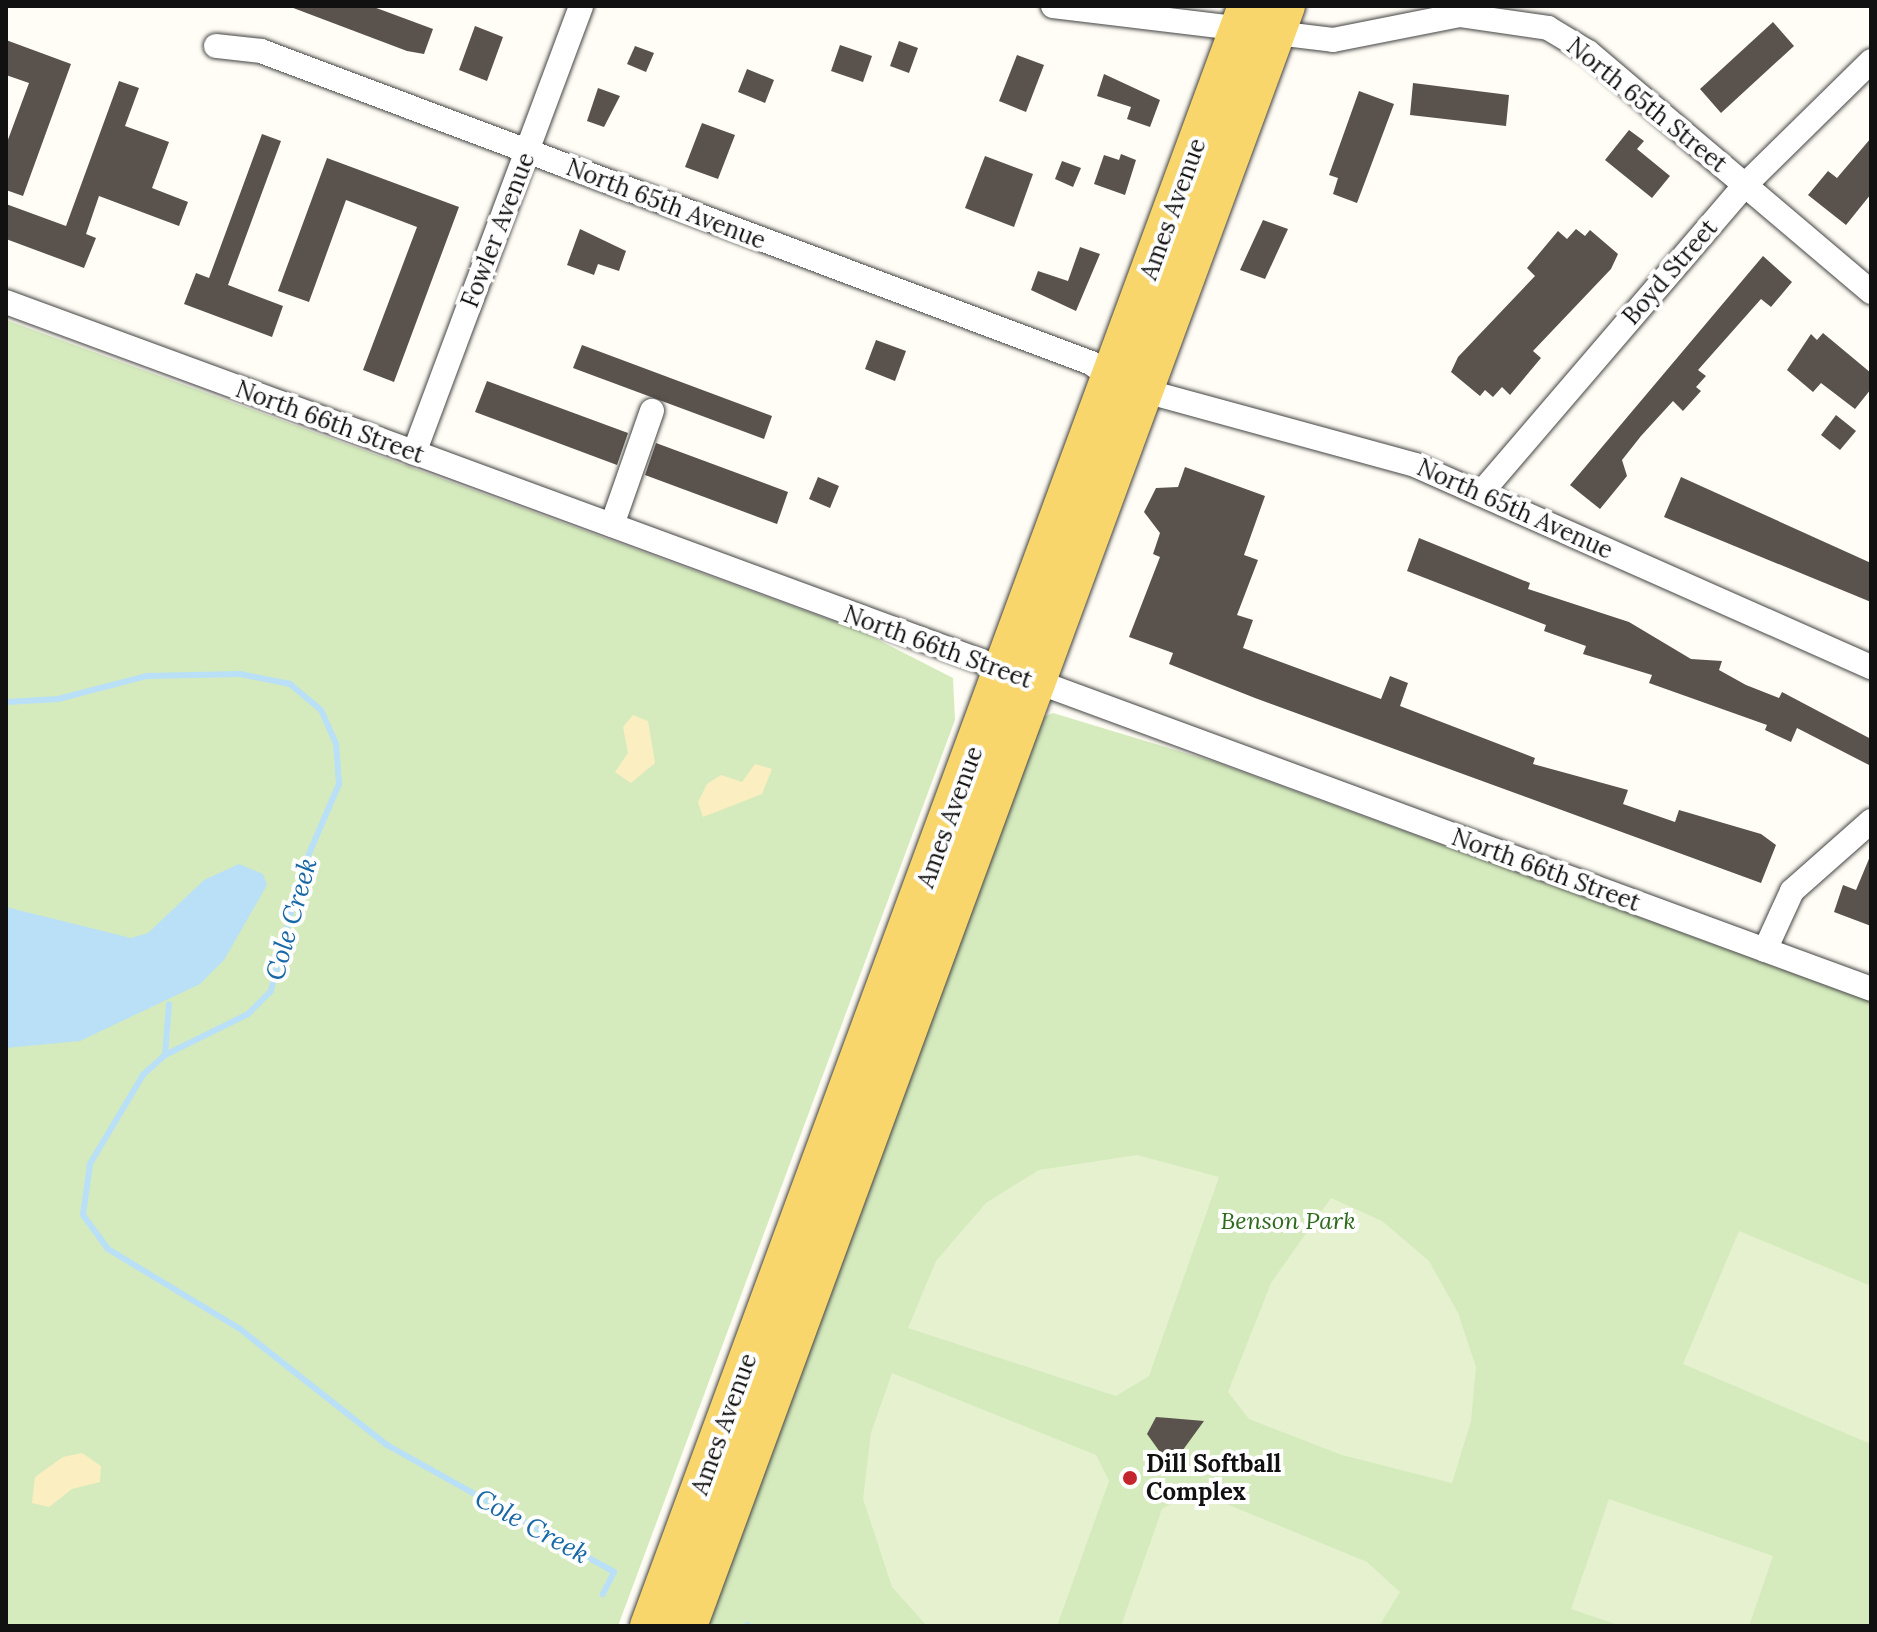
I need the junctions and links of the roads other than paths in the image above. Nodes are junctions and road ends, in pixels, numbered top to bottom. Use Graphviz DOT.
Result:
graph roads {
  1 [pos="581,6"];
  2 [pos="1053,6"];
  3 [pos="1243,18"];
  4 [pos="1281,19"];
  5 [pos="216,46"];
  6 [pos="1871,61"];
  7 [pos="527,152"];
  8 [pos="1745,185"];
  9 [pos="1871,292"];
  10 [pos="6,302"];
  11 [pos="1128,384"];
  12 [pos="652,411"];
  13 [pos="414,453"];
  14 [pos="1481,493"];
  15 [pos="612,525"];
  16 [pos="1871,667"];
  17 [pos="1021,678"];
  18 [pos="1871,821"];
  19 [pos="1765,950"];
  20 [pos="1871,989"];
  21 [pos="649,1626"];
  22 [pos="688,1626"];
  1 -- 7 [label="street, Fowler Avenue"];
  2 -- 3 [label="street, North 65th Street"];
  3 -- 4 [label="street, North 65th Street"];
  3 -- 11 [label="main road, Ames Avenue"];
  4 -- 8 [label="street, North 65th Street"];
  4 -- 11 [label="main road, Ames Avenue"];
  5 -- 7 [label="street, North 65th Avenue"];
  6 -- 8 [label="street, Boyd Street"];
  7 -- 11 [label="street, North 65th Avenue"];
  7 -- 13 [label="street, Fowler Avenue"];
  8 -- 9 [label="street, North 65th Street"];
  8 -- 14 [label="street, Boyd Street"];
  10 -- 13 [label="street, North 66th Street"];
  11 -- 14 [label="street, North 65th Avenue"];
  11 -- 17 [label="main road, Ames Avenue"];
  12 -- 15 [label="street"];
  13 -- 15 [label="street, North 66th Street"];
  14 -- 16 [label="street, North 65th Avenue"];
  15 -- 17 [label="street, North 66th Street"];
  17 -- 19 [label="street, North 66th Street"];
  17 -- 21 [label="main road, Ames Avenue"];
  17 -- 22 [label="main road, Ames Avenue"];
  18 -- 19 [label="street"];
  19 -- 20 [label="street, North 66th Street"];
}
